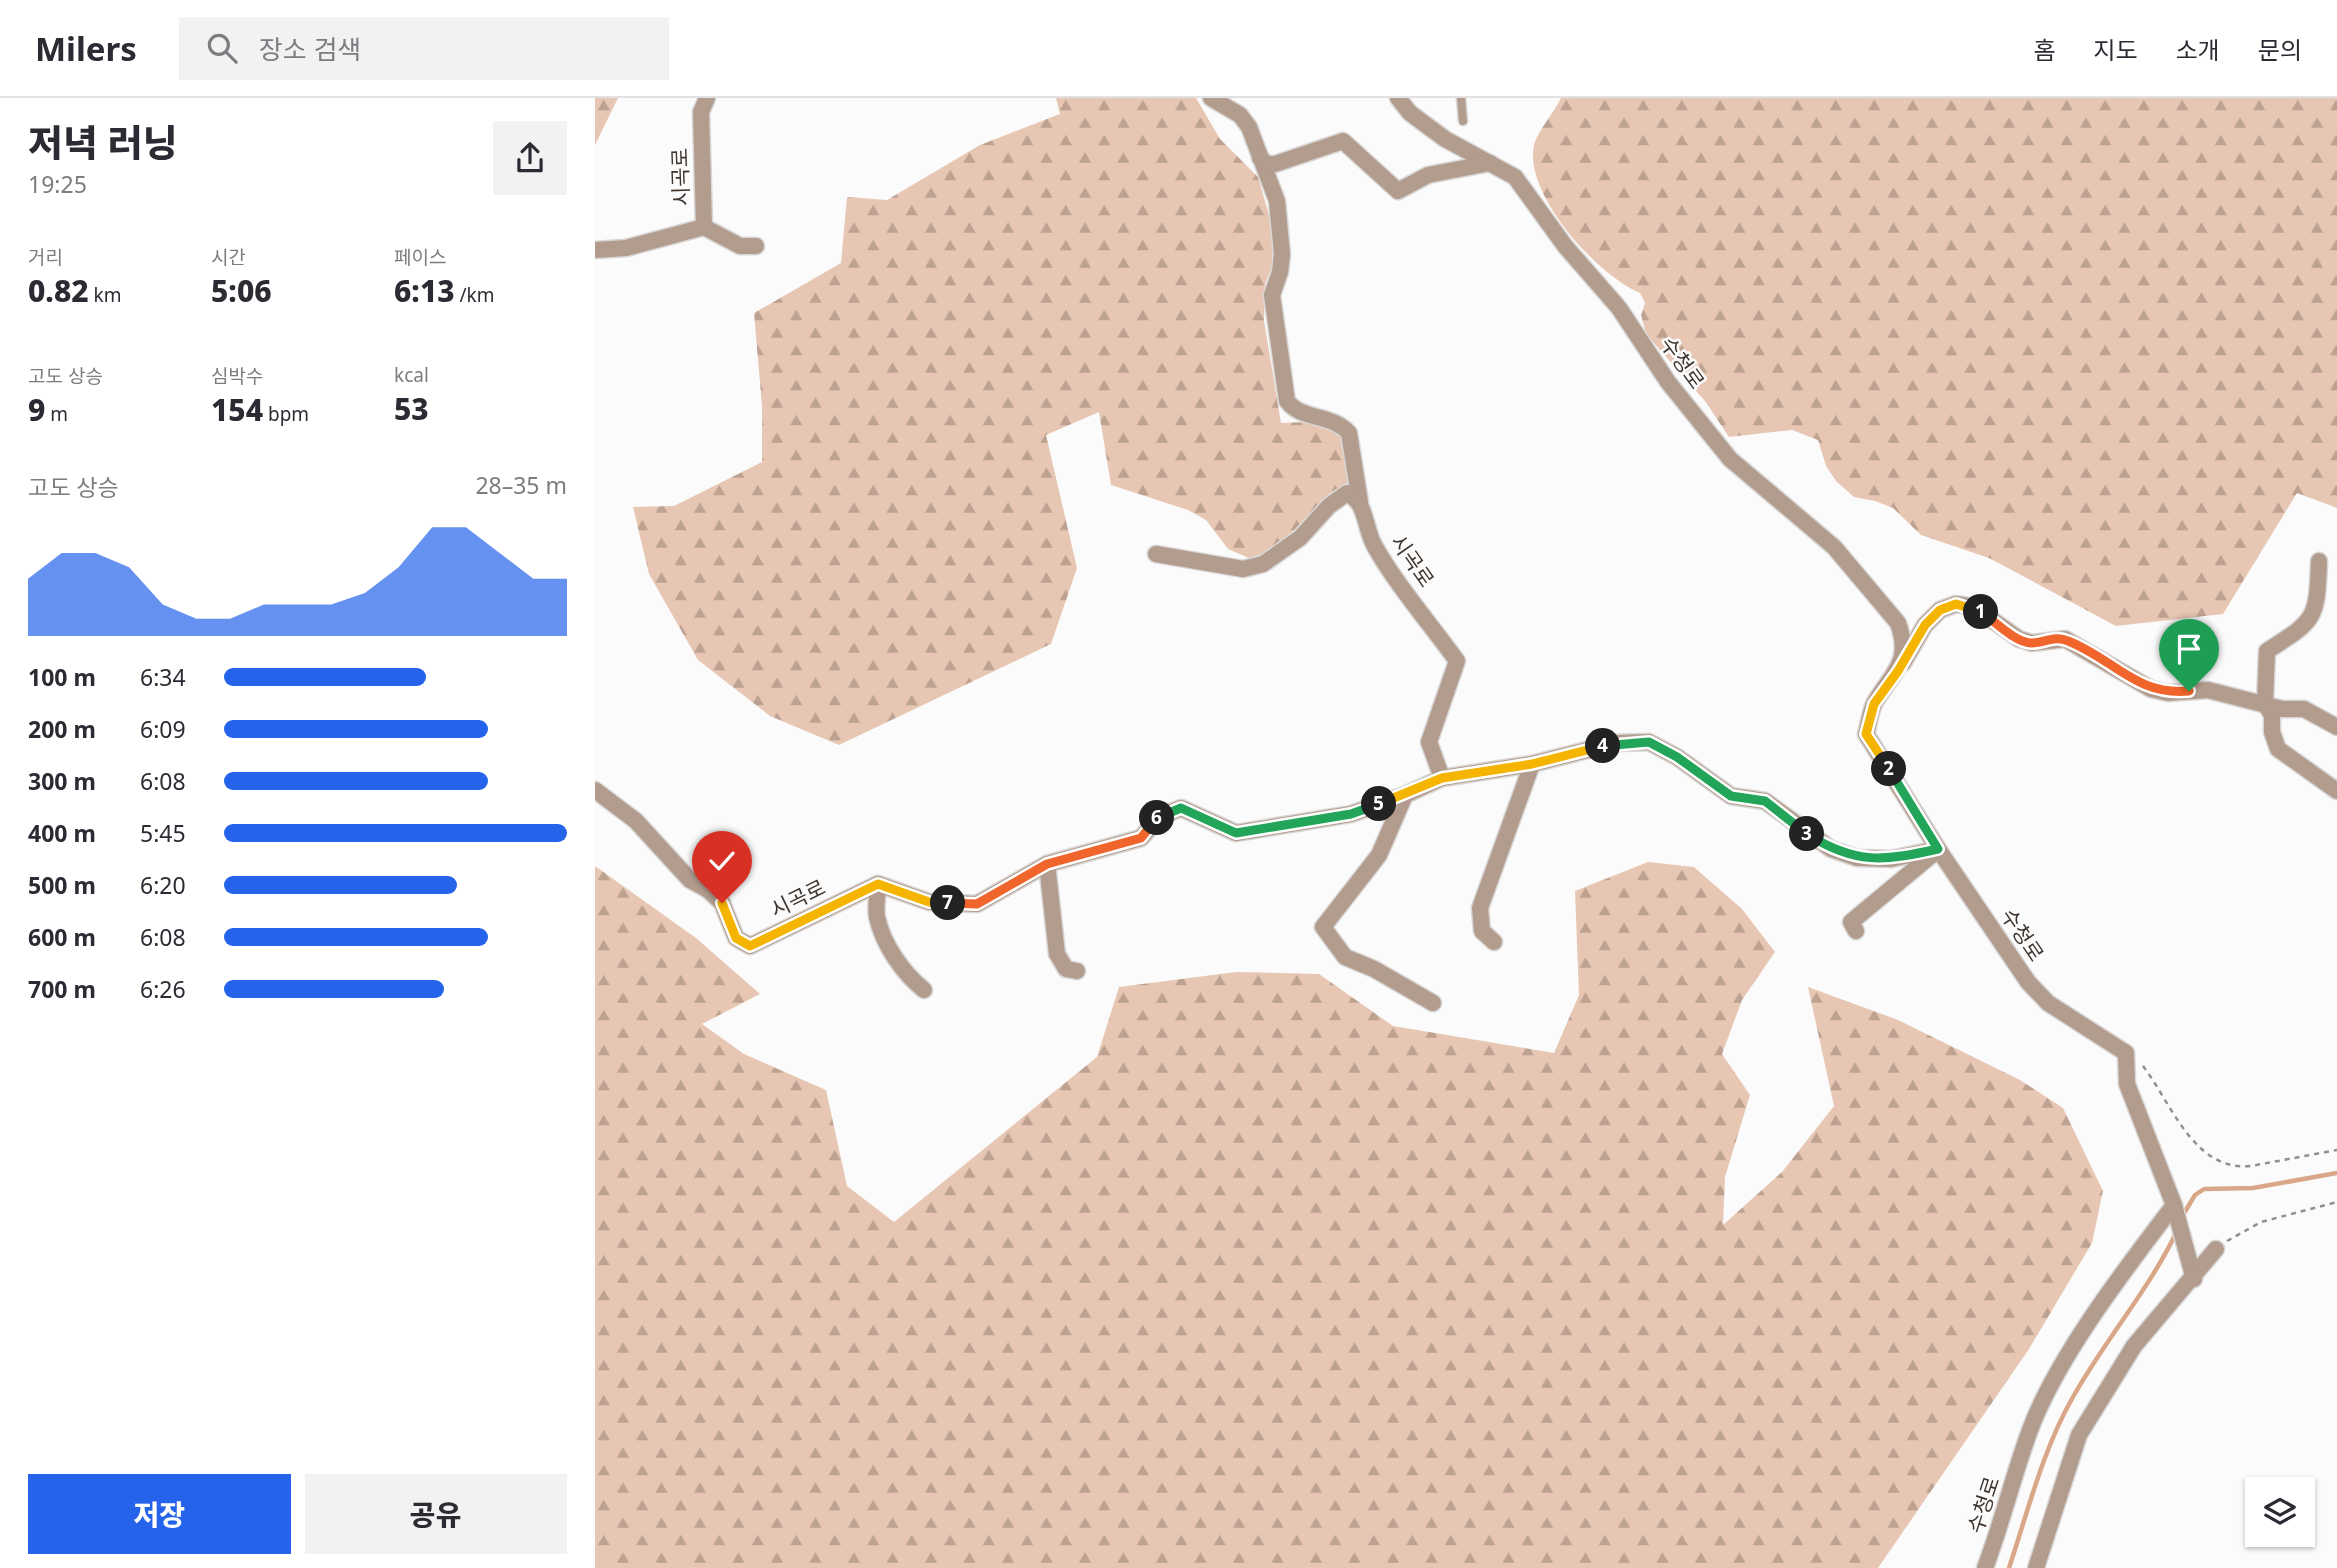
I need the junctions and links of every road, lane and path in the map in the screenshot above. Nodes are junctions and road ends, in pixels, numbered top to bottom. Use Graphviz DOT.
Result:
graph roads {
  1 [pos="707,98"];
  2 [pos="1211,98"];
  3 [pos="1398,98"];
  4 [pos="1461,98"];
  5 [pos="1463,121"];
  6 [pos="1260,158"];
  7 [pos="1490,163"];
  8 [pos="704,227"];
  9 [pos="756,246"];
  10 [pos="595,250"];
  11 [pos="1360,502"];
  12 [pos="1156,554"];
  13 [pos="2319,561"];
  14 [pos="1898,671"];
  15 [pos="2265,704"];
  16 [pos="2337,727"];
  17 [pos="1532,764"];
  18 [pos="1442,778"];
  19 [pos="595,790"];
  20 [pos="2337,791"];
  21 [pos="1405,795"];
  22 [pos="1938,849"];
  23 [pos="1047,864"];
  24 [pos="878,884"];
  25 [pos="1856,931"];
  26 [pos="1494,942"];
  27 [pos="1077,971"];
  28 [pos="925,990"];
  29 [pos="1433,1003"];
  30 [pos="2126,1053"];
  31 [pos="2337,1150"];
  32 [pos="2337,1202"];
  33 [pos="2175,1209"];
  34 [pos="2216,1249"];
  35 [pos="2192,1273"];
  36 [pos="1985,1568"];
  37 [pos="2036,1568"];
  1 -- 8 [label="street, 시곡로"];
  2 -- 6 [label="street"];
  3 -- 7 [label="street, 수청로"];
  4 -- 5 [label="lane"];
  6 -- 7 [label="street"];
  6 -- 11 [label="street"];
  7 -- 14 [label="street, 수청로"];
  8 -- 9 [label="street"];
  8 -- 10 [label="street, 시곡로"];
  11 -- 12 [label="street"];
  11 -- 18 [label="street, 시곡로"];
  13 -- 15 [label="street"];
  14 -- 15 [label="street, 수청로"];
  14 -- 22 [label="street, 수청로"];
  15 -- 16 [label="street, 수청로"];
  15 -- 20 [label="street"];
  17 -- 18 [label="street"];
  17 -- 22 [label="street"];
  17 -- 26 [label="street"];
  18 -- 21 [label="street"];
  19 -- 24 [label="street, 시곡로"];
  21 -- 23 [label="street"];
  21 -- 29 [label="street"];
  22 -- 25 [label="street"];
  22 -- 30 [label="street, 수청로"];
  23 -- 24 [label="street"];
  23 -- 27 [label="street"];
  24 -- 28 [label="street"];
  30 -- 31 [label="path"];
  30 -- 33 [label="street"];
  32 -- 34 [label="path"];
  33 -- 35 [label="street"];
  33 -- 36 [label="street, 수청로"];
  34 -- 35 [label="street"];
  35 -- 37 [label="street"];
}
